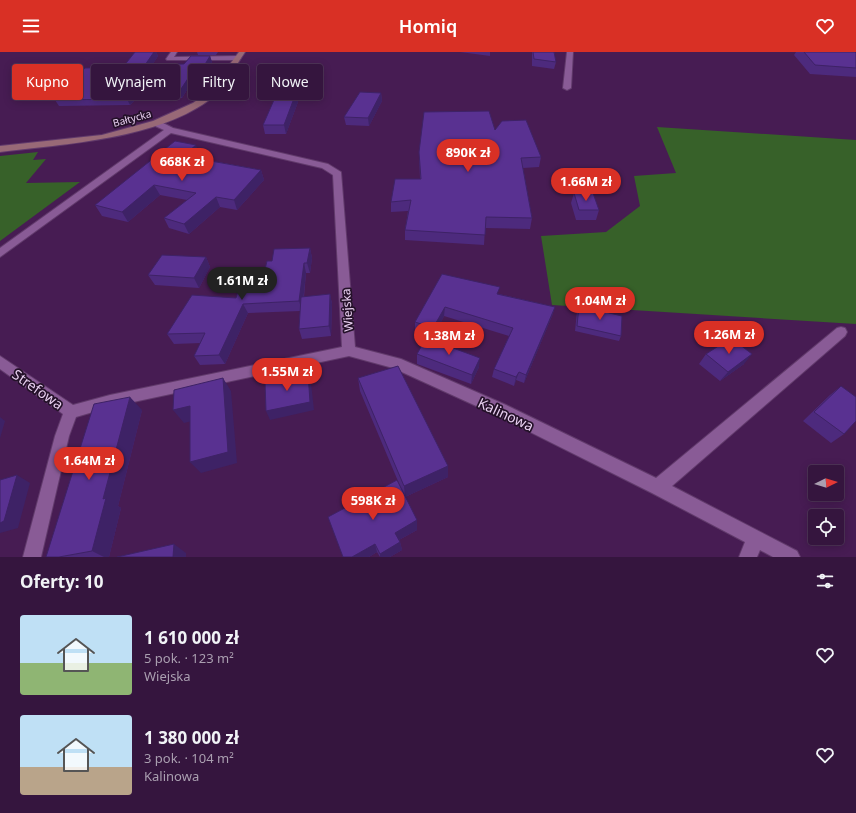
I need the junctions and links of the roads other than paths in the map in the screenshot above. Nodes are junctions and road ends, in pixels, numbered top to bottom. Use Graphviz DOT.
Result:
graph roads {
  1 [pos="174,52"];
  2 [pos="570,52"];
  3 [pos="240,55"];
  4 [pos="567,88"];
  5 [pos="156,123"];
  6 [pos="170,130"];
  7 [pos="0,149"];
  8 [pos="0,253"];
  9 [pos="841,332"];
  10 [pos="350,351"];
  11 [pos="0,362"];
  12 [pos="71,412"];
  13 [pos="658,487"];
  14 [pos="756,538"];
  15 [pos="32,557"];
  16 [pos="748,557"];
  17 [pos="791,557"];
  1 -- 3 [label="street"];
  2 -- 4 [label="street"];
  3 -- 5 [label="street, Bałtycka"];
  5 -- 6 [label="street, Wiejska"];
  5 -- 7 [label="street, Bałtycka"];
  6 -- 8 [label="street"];
  6 -- 10 [label="street, Wiejska"];
  9 -- 13 [label="street"];
  10 -- 12 [label="street"];
  10 -- 13 [label="street, Kalinowa"];
  11 -- 12 [label="street, Strefowa"];
  12 -- 15 [label="street, Strefowa"];
  13 -- 14 [label="street, Kalinowa"];
  14 -- 16 [label="street"];
  14 -- 17 [label="street, Kalinowa"];
}
